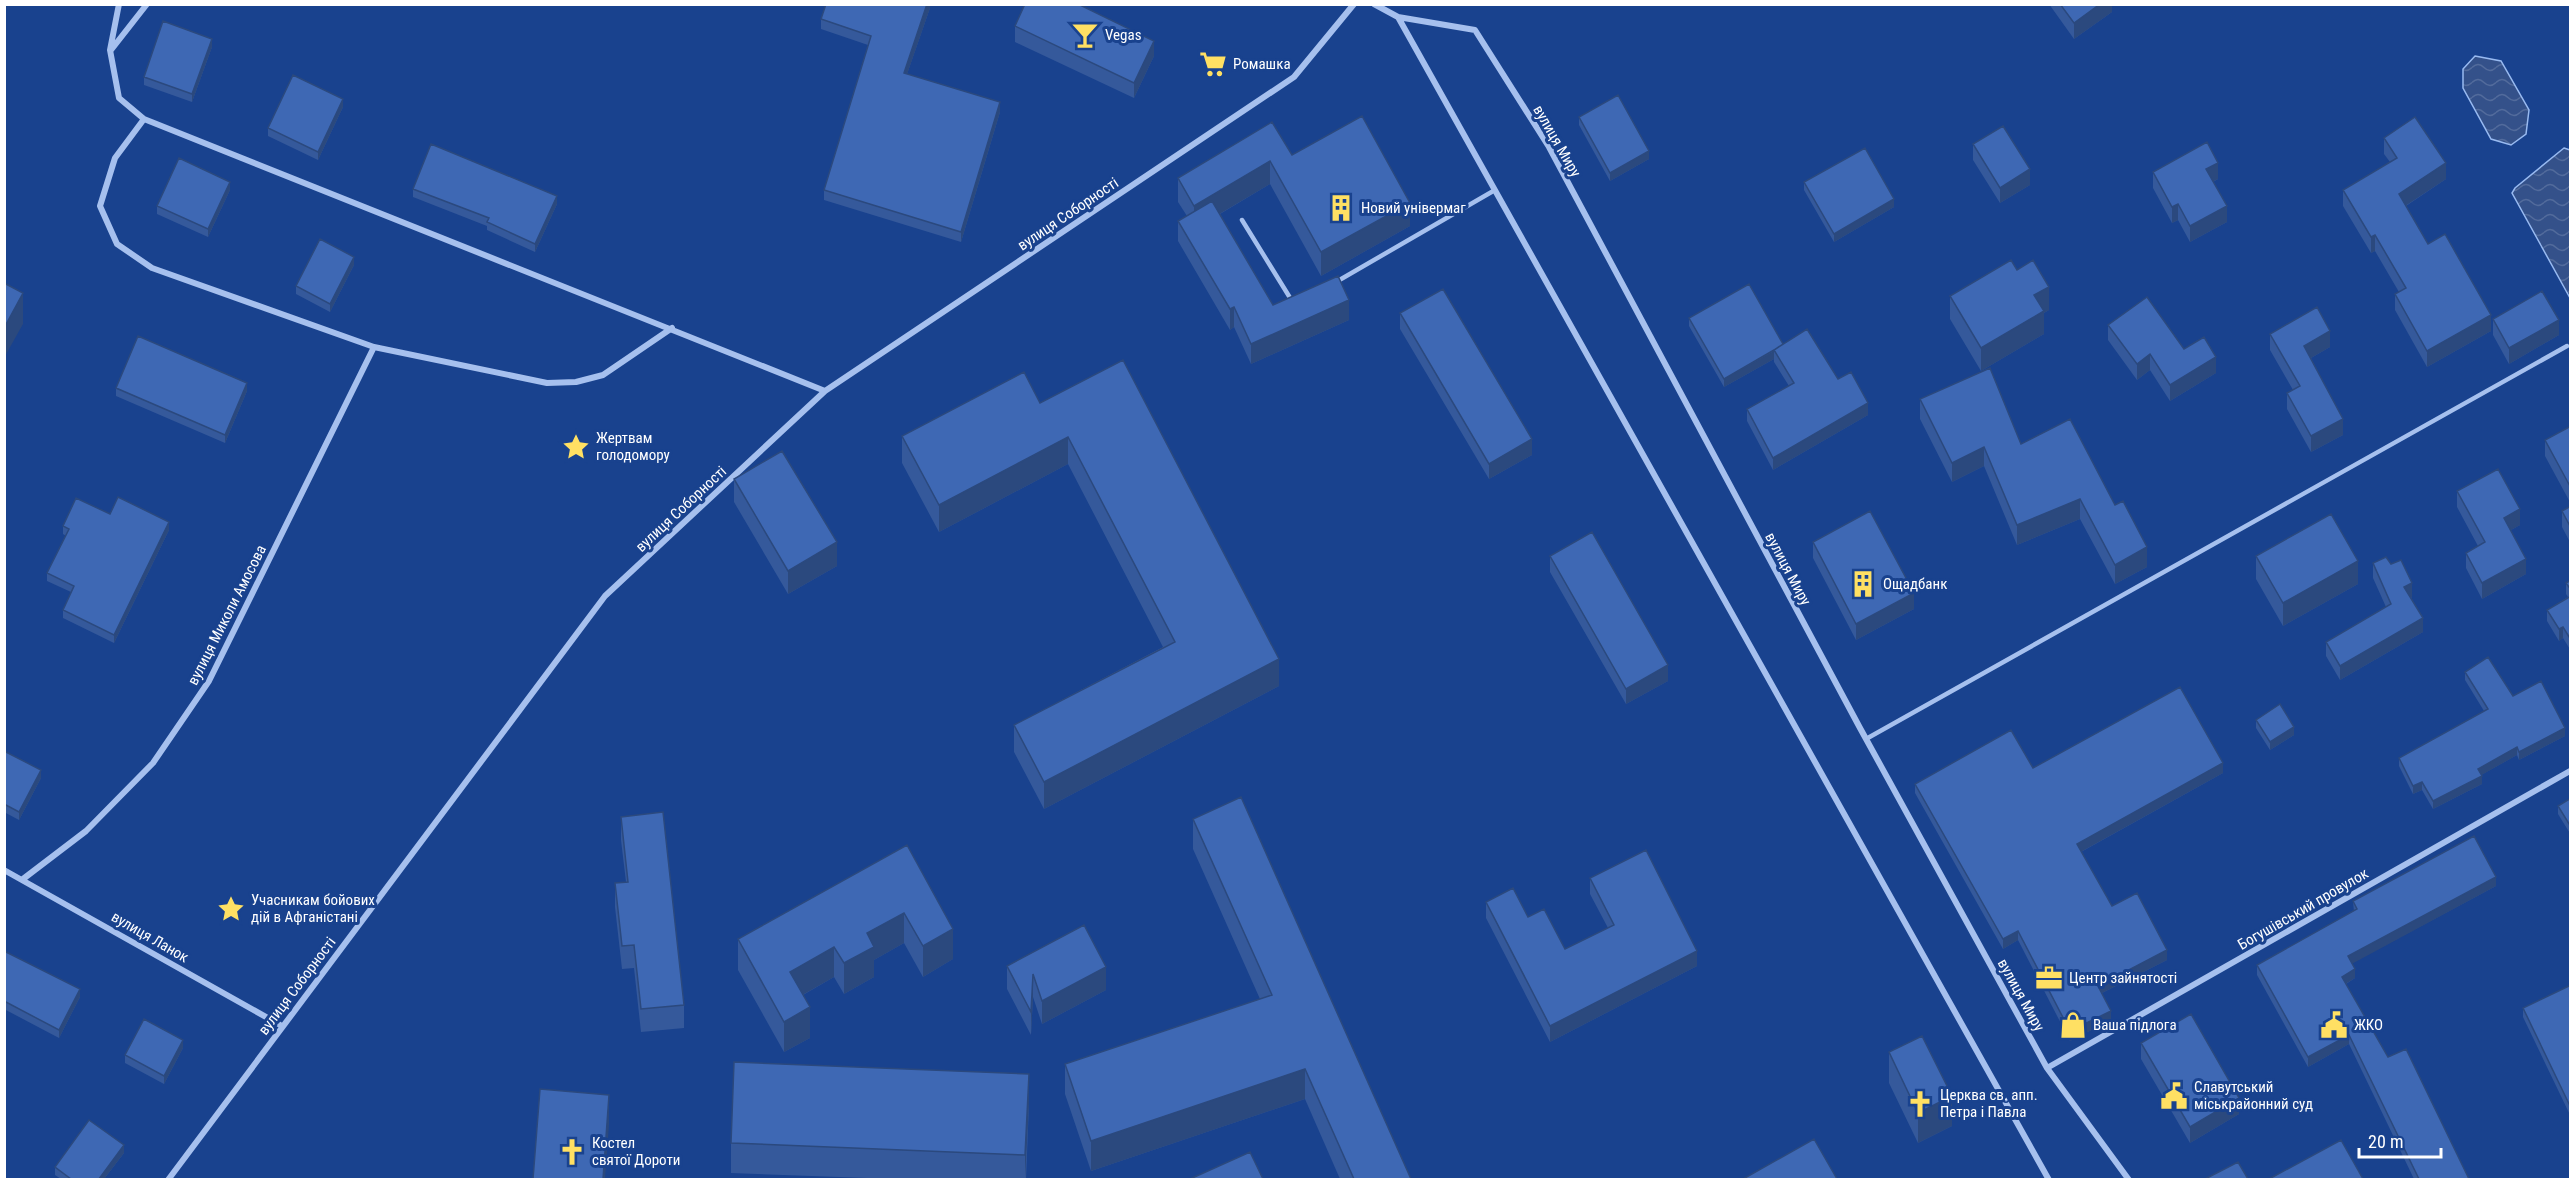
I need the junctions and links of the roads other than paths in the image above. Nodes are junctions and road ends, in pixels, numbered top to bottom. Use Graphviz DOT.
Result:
graph roads {
  1 [pos="119,4"];
  2 [pos="147,4"];
  3 [pos="1354,4"];
  4 [pos="1374,4"];
  5 [pos="1398,18"];
  6 [pos="110,50"];
  7 [pos="144,119"];
  8 [pos="1495,190"];
  9 [pos="1242,220"];
  10 [pos="1333,284"];
  11 [pos="1295,306"];
  12 [pos="672,328"];
  13 [pos="2567,346"];
  14 [pos="374,347"];
  15 [pos="825,391"];
  16 [pos="1866,739"];
  17 [pos="2571,771"];
  18 [pos="4,870"];
  19 [pos="23,879"];
  20 [pos="282,1026"];
  21 [pos="2048,1068"];
  22 [pos="168,1179"];
  23 [pos="2049,1179"];
  24 [pos="2129,1179"];
  1 -- 6 [label="street"];
  2 -- 6 [label="street"];
  3 -- 15 [label="street, вулиця Соборності"];
  4 -- 5 [label="street, вулиця Миру"];
  5 -- 8 [label="street"];
  5 -- 16 [label="street, вулиця Миру"];
  6 -- 7 [label="street"];
  7 -- 12 [label="street"];
  7 -- 14 [label="street"];
  8 -- 10 [label="lane"];
  8 -- 23 [label="street"];
  9 -- 11 [label="lane"];
  12 -- 14 [label="street"];
  12 -- 15 [label="street"];
  13 -- 16 [label="lane"];
  14 -- 19 [label="street, вулиця Миколи Амосова"];
  15 -- 20 [label="street, вулиця Соборності"];
  16 -- 21 [label="street, вулиця Миру"];
  17 -- 21 [label="street, Богушівський провулок"];
  18 -- 19 [label="street, вулиця Ланок"];
  19 -- 20 [label="street, вулиця Ланок"];
  20 -- 22 [label="street, вулиця Соборності"];
  21 -- 24 [label="street, вулиця Миру"];
}
